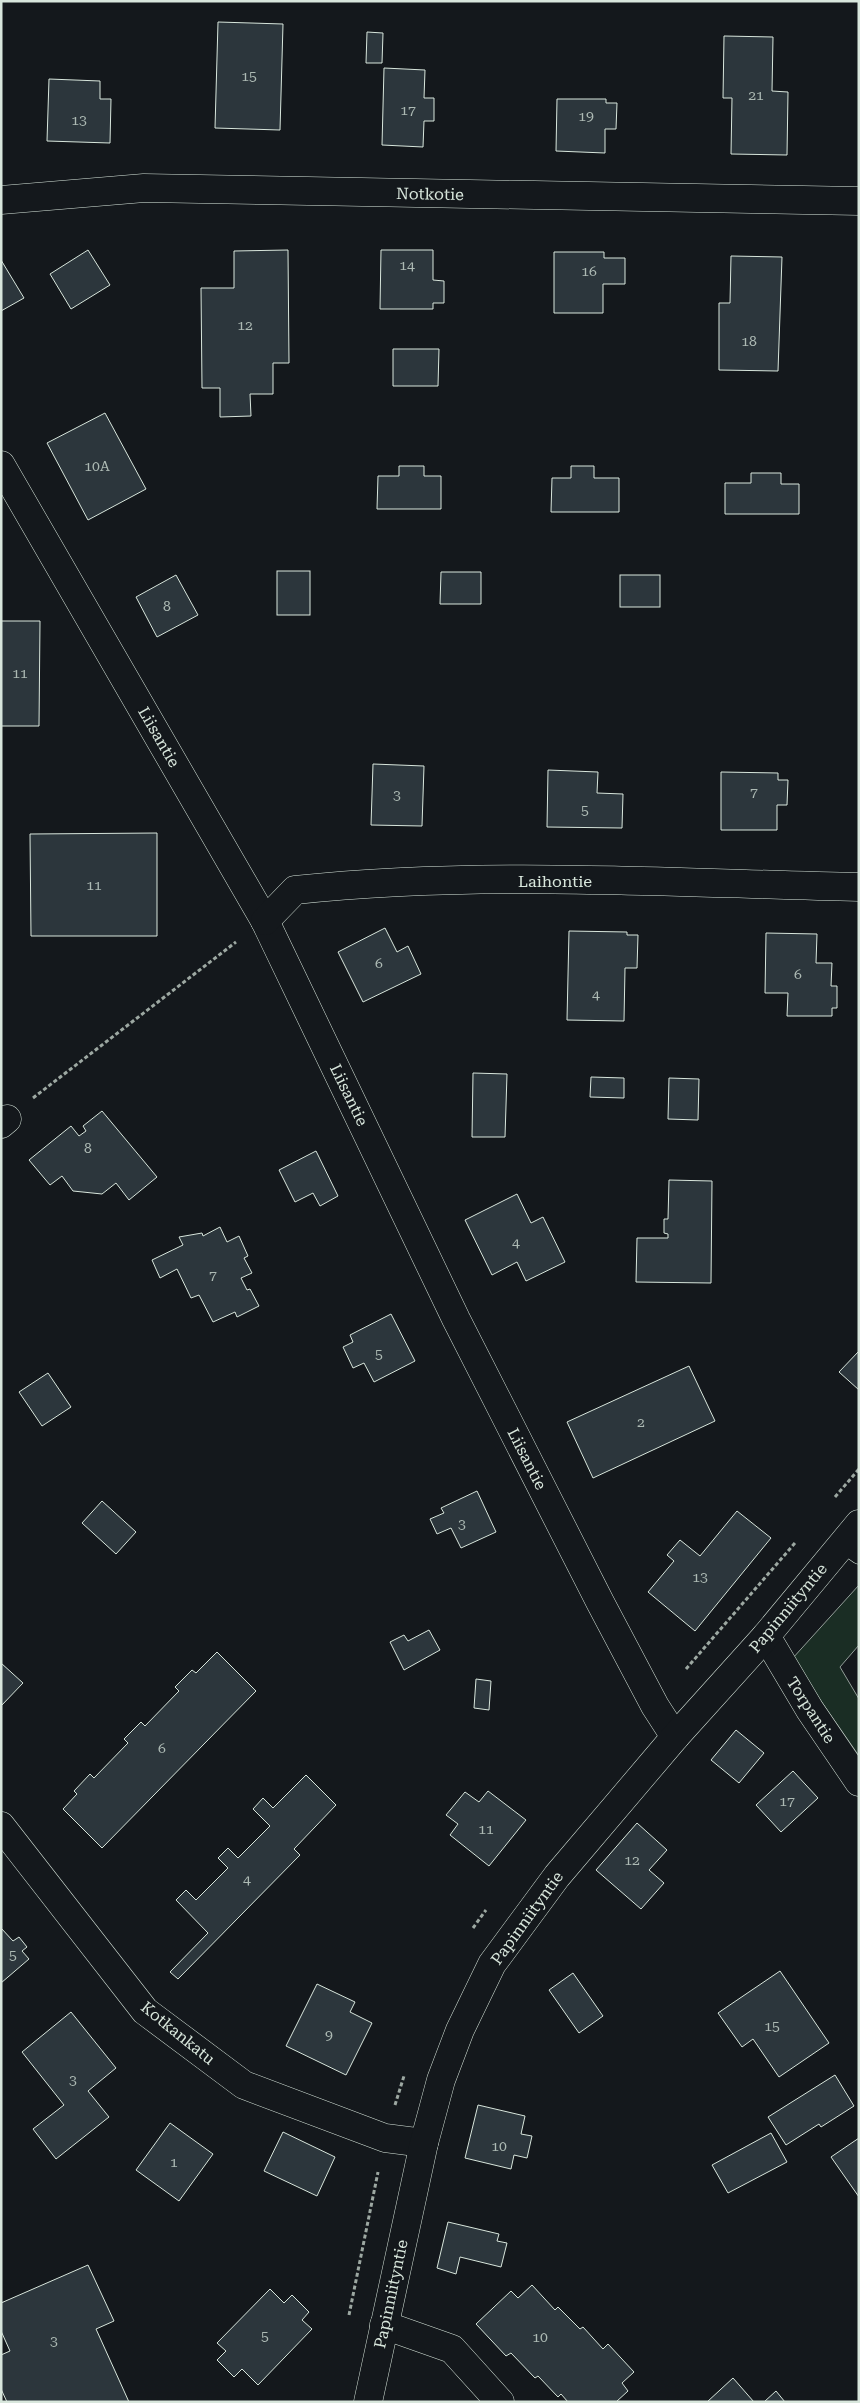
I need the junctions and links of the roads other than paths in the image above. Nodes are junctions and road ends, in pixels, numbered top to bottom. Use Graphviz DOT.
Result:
graph roads {
  1 [pos="1,200"];
  2 [pos="859,201"];
  3 [pos="1,465"];
  4 [pos="859,888"];
  5 [pos="266,921"];
  6 [pos="853,1541"];
  7 [pos="766,1636"];
  8 [pos="675,1737"];
  9 [pos="859,1782"];
  10 [pos="1,1826"];
  11 [pos="424,2144"];
  12 [pos="384,2325"];
  13 [pos="368,2402"];
  14 [pos="500,2402"];
  1 -- 2 [label="street, Notkotie"];
  3 -- 5 [label="street, Liisantie"];
  4 -- 5 [label="street, Laihontie"];
  5 -- 8 [label="street, Liisantie"];
  6 -- 7 [label="street, Papinniityntie"];
  7 -- 8 [label="street, Papinniityntie"];
  7 -- 9 [label="street, Torpantie"];
  8 -- 11 [label="street, Papinniityntie"];
  10 -- 11 [label="street, Kotkankatu"];
  11 -- 12 [label="street, Papinniityntie"];
  12 -- 13 [label="street, Papinniityntie"];
  12 -- 14 [label="street"];
}
